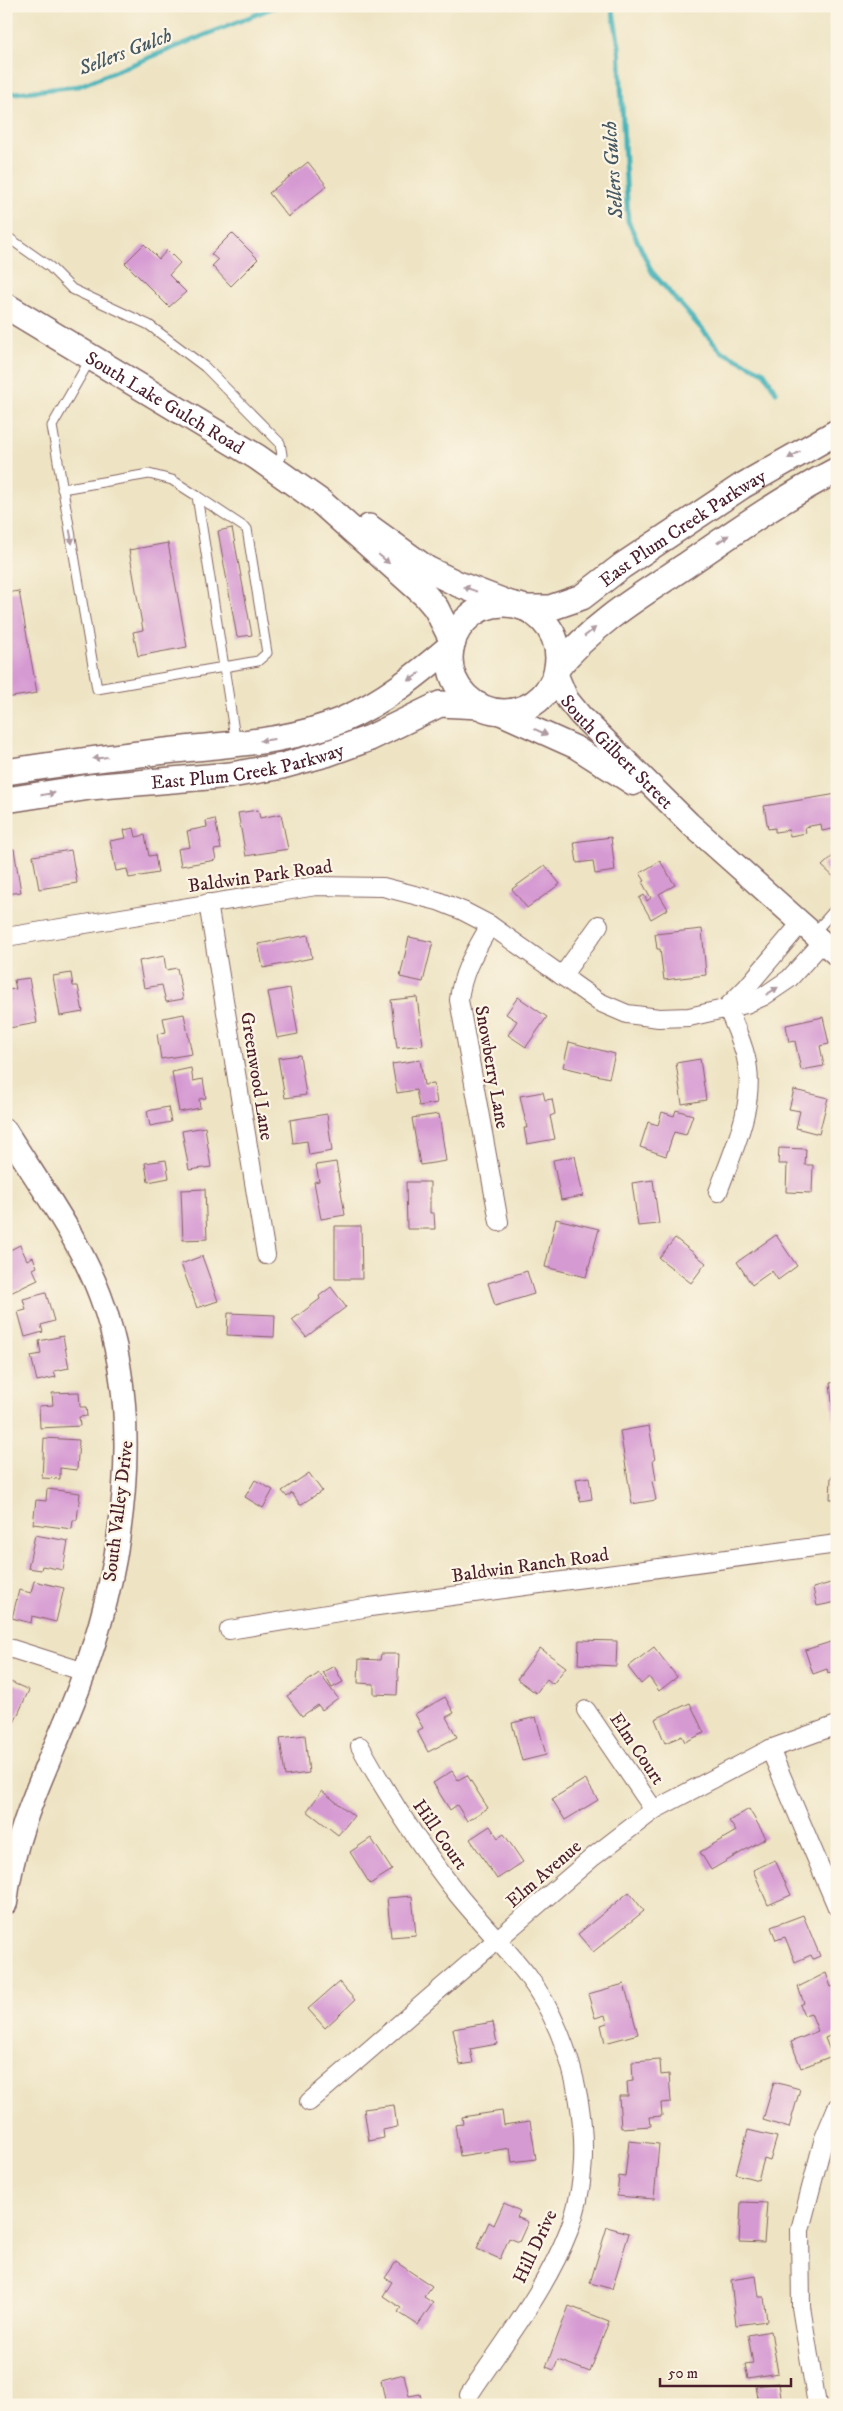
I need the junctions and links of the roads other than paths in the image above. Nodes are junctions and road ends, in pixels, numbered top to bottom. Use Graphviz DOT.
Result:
graph roads {
  1 [pos="6,236"];
  2 [pos="6,306"];
  3 [pos="91,357"];
  4 [pos="837,432"];
  5 [pos="274,469"];
  6 [pos="837,470"];
  7 [pos="62,490"];
  8 [pos="197,496"];
  9 [pos="322,503"];
  10 [pos="520,607"];
  11 [pos="452,644"];
  12 [pos="224,667"];
  13 [pos="557,670"];
  14 [pos="488,709"];
  15 [pos="236,744"];
  16 [pos="6,772"];
  17 [pos="90,787"];
  18 [pos="6,800"];
  19 [pos="689,823"];
  20 [pos="208,903"];
  21 [pos="837,907"];
  22 [pos="490,925"];
  23 [pos="599,925"];
  24 [pos="7,937"];
  25 [pos="819,938"];
  26 [pos="562,976"];
  27 [pos="727,1007"];
  28 [pos="6,1131"];
  29 [pos="718,1192"];
  30 [pos="499,1222"];
  31 [pos="266,1255"];
  32 [pos="837,1544"];
  33 [pos="229,1630"];
  34 [pos="6,1647"];
  35 [pos="85,1672"];
  36 [pos="586,1710"];
  37 [pos="837,1725"];
  38 [pos="360,1746"];
  39 [pos="770,1749"];
  40 [pos="654,1810"];
  41 [pos="6,1903"];
  42 [pos="837,1907"];
  43 [pos="497,1940"];
  44 [pos="309,2102"];
  45 [pos="837,2107"];
  46 [pos="469,2395"];
  47 [pos="817,2405"];
  1 -- 5 [label="lane"];
  2 -- 3 [label="main road, South Lake Gulch Road"];
  3 -- 5 [label="main road, South Lake Gulch Road"];
  3 -- 7 [label="lane"];
  4 -- 10 [label="main road, East Plum Creek Parkway, one-way"];
  5 -- 9 [label="main road, South Lake Gulch Road"];
  13 -- 6 [label="main road, East Plum Creek Parkway, one-way"];
  7 -- 8 [label="lane"];
  7 -- 12 [label="lane, one-way"];
  8 -- 12 [label="lane"];
  8 -- 12 [label="lane"];
  10 -- 9 [label="main road, South Lake Gulch Road, one-way"];
  9 -- 11 [label="main road, South Lake Gulch Road, one-way"];
  10 -- 11 [label="main road"];
  10 -- 13 [label="main road"];
  11 -- 14 [label="main road"];
  11 -- 15 [label="main road, East Plum Creek Parkway, one-way"];
  12 -- 15 [label="lane"];
  13 -- 14 [label="main road"];
  13 -- 19 [label="street, South Gilbert Street"];
  14 -- 17 [label="main road, East Plum Creek Parkway"];
  14 -- 19 [label="street, South Gilbert Street, one-way"];
  15 -- 16 [label="main road, East Plum Creek Parkway, one-way"];
  15 -- 17 [label="main road"];
  18 -- 17 [label="main road, East Plum Creek Parkway, one-way"];
  19 -- 25 [label="street, South Gilbert Street"];
  20 -- 22 [label="street, Baldwin Park Road"];
  20 -- 24 [label="street, Baldwin Park Road"];
  20 -- 31 [label="street, Greenwood Lane"];
  21 -- 25 [label="lane"];
  22 -- 26 [label="street, Baldwin Park Road"];
  22 -- 30 [label="street, Snowberry Lane"];
  23 -- 26 [label="street"];
  25 -- 27 [label="street"];
  27 -- 25 [label="street, Baldwin Park Road, one-way"];
  26 -- 27 [label="street, Baldwin Park Road"];
  27 -- 29 [label="street"];
  28 -- 35 [label="street, South Valley Drive"];
  32 -- 33 [label="street, Baldwin Ranch Road"];
  34 -- 35 [label="street"];
  35 -- 41 [label="street, South Valley Drive"];
  36 -- 40 [label="street, Elm Court"];
  37 -- 39 [label="street, Elm Avenue"];
  38 -- 43 [label="street, Hill Court"];
  39 -- 40 [label="street, Elm Avenue"];
  39 -- 42 [label="street"];
  40 -- 43 [label="street, Elm Avenue"];
  43 -- 44 [label="street, Elm Avenue"];
  43 -- 46 [label="street, Hill Drive"];
  45 -- 47 [label="street"];
}
